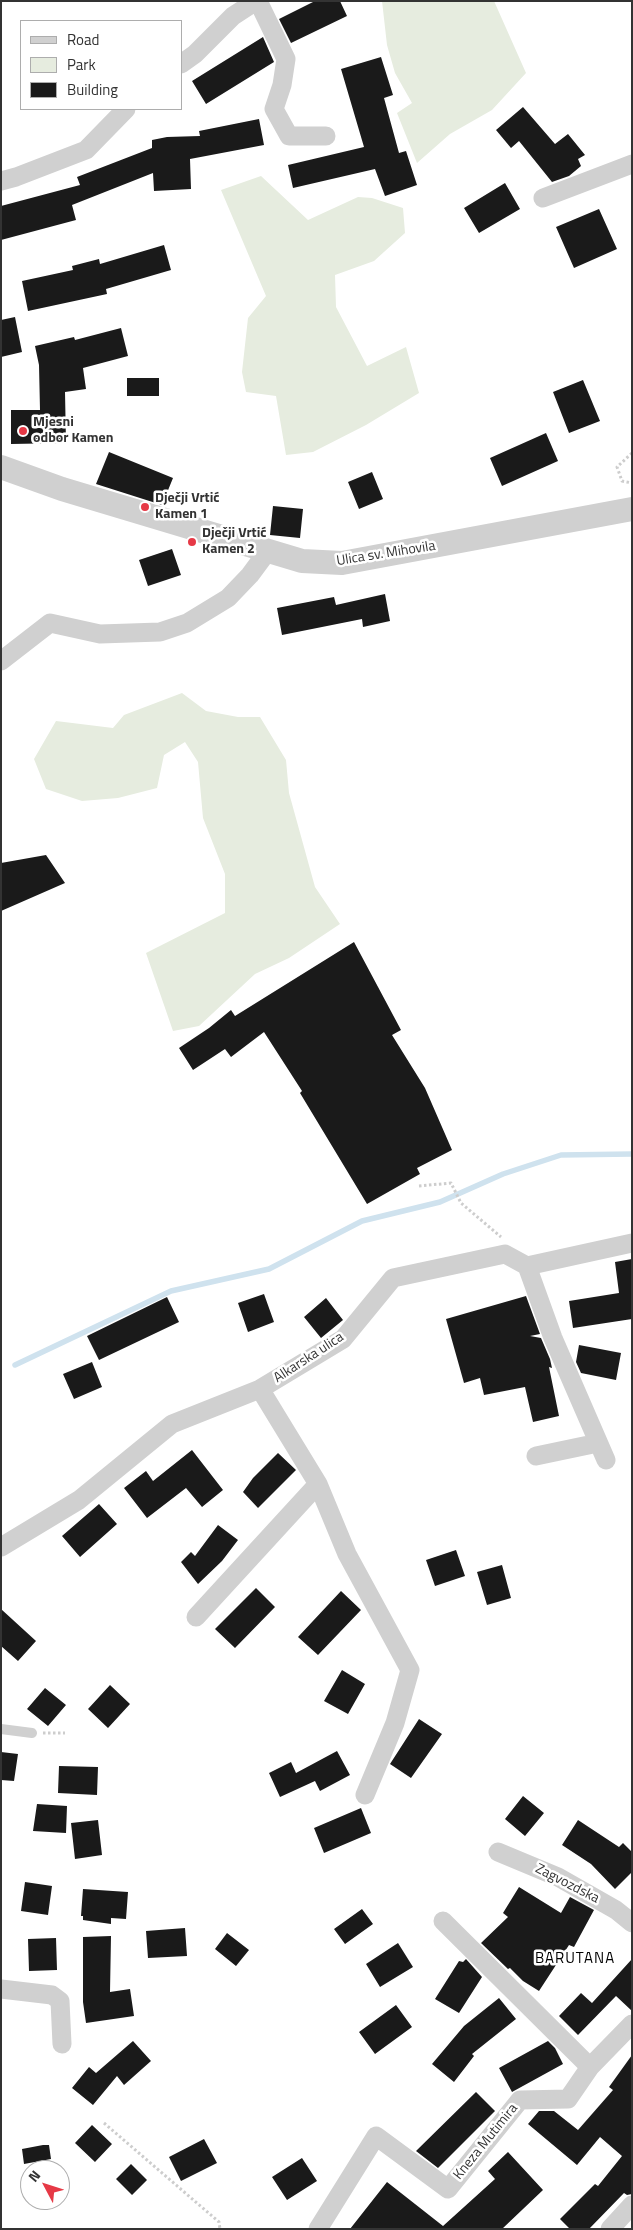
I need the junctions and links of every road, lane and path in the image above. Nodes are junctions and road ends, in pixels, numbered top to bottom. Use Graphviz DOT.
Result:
graph roads {
  1 [pos="257,1"];
  2 [pos="232,8"];
  3 [pos="182,63"];
  4 [pos="125,110"];
  5 [pos="326,136"];
  6 [pos="632,164"];
  7 [pos="1,181"];
  8 [pos="543,198"];
  9 [pos="632,453"];
  10 [pos="1,467"];
  11 [pos="632,483"];
  12 [pos="632,509"];
  13 [pos="266,552"];
  14 [pos="1,661"];
  15 [pos="420,1186"];
  16 [pos="632,1243"];
  17 [pos="521,1262"];
  18 [pos="260,1389"];
  19 [pos="598,1443"];
  20 [pos="536,1456"];
  21 [pos="606,1460"];
  22 [pos="318,1484"];
  23 [pos="1,1546"];
  24 [pos="196,1617"];
  25 [pos="1,1730"];
  26 [pos="32,1733"];
  27 [pos="65,1733"];
  28 [pos="365,1795"];
  29 [pos="498,1852"];
  30 [pos="443,1920"];
  31 [pos="632,1923"];
  32 [pos="1,1989"];
  33 [pos="632,2024"];
  34 [pos="62,2044"];
  35 [pos="590,2067"];
  36 [pos="104,2123"];
  37 [pos="632,2205"];
  38 [pos="220,2229"];
  39 [pos="318,2229"];
  40 [pos="610,2229"];
  1 -- 2 [label="street"];
  1 -- 5 [label="street"];
  2 -- 3 [label="street"];
  4 -- 7 [label="street"];
  6 -- 8 [label="street"];
  9 -- 11 [label="path"];
  10 -- 13 [label="street, Ulica sv. Mihovila"];
  12 -- 13 [label="street, Ulica sv. Mihovila"];
  13 -- 14 [label="street"];
  15 -- 17 [label="path"];
  16 -- 17 [label="street, Alkarska ulica"];
  17 -- 18 [label="street, Alkarska ulica"];
  17 -- 19 [label="street"];
  18 -- 22 [label="street"];
  18 -- 23 [label="street, Alkarska ulica"];
  19 -- 20 [label="street"];
  19 -- 21 [label="street"];
  22 -- 24 [label="street"];
  22 -- 28 [label="street"];
  25 -- 26 [label="lane"];
  26 -- 27 [label="path"];
  29 -- 31 [label="street, Zagvozdska"];
  30 -- 35 [label="street"];
  32 -- 34 [label="street"];
  33 -- 35 [label="street, Kneza Mutimira"];
  35 -- 39 [label="street, Kneza Mutimira"];
  36 -- 38 [label="path"];
  37 -- 40 [label="street"];
}
